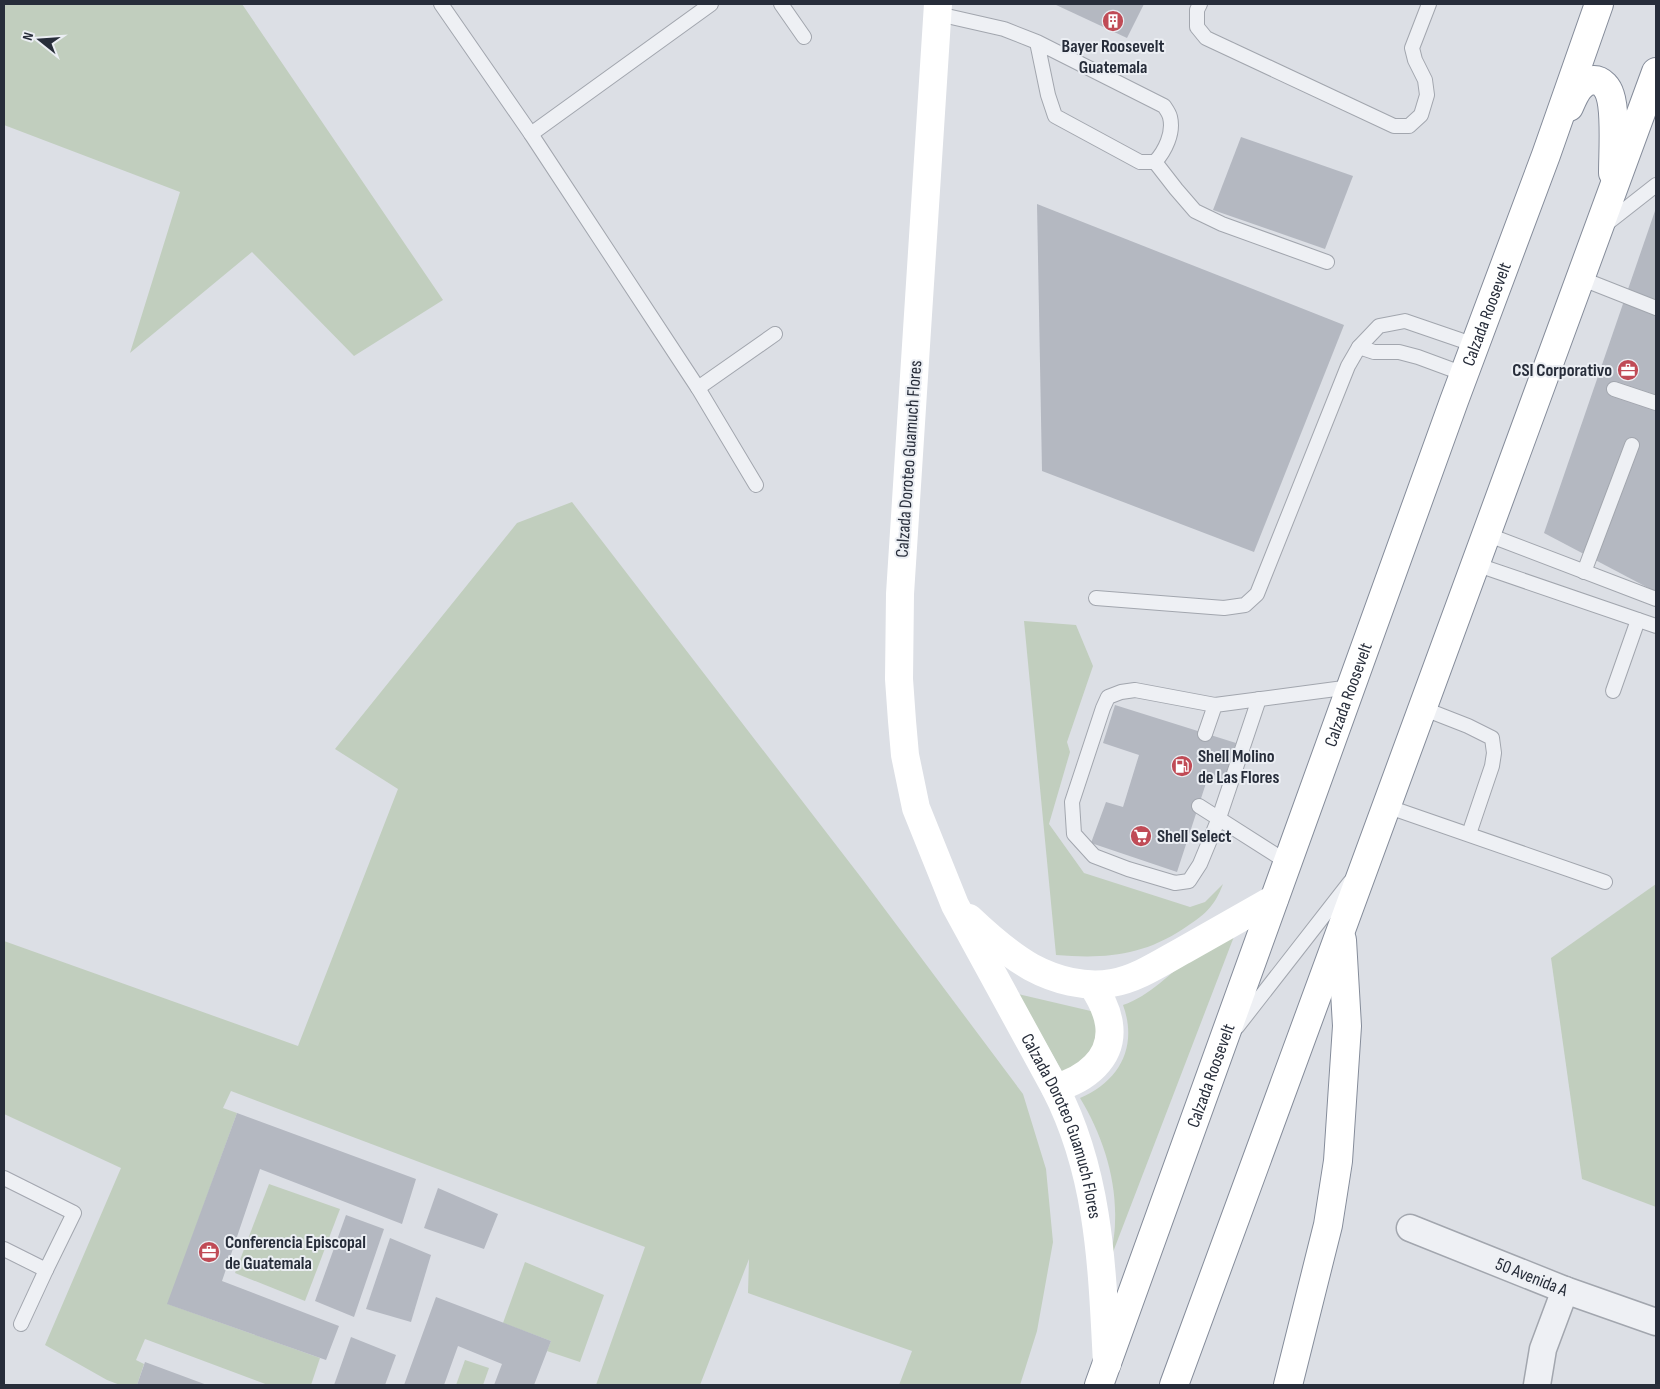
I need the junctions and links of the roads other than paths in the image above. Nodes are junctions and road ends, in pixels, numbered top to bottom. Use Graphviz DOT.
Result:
graph roads {
  1 [pos="441,4"];
  2 [pos="711,4"];
  3 [pos="781,4"];
  4 [pos="1200,4"];
  5 [pos="1429,4"];
  6 [pos="1599,4"];
  7 [pos="938,9"];
  8 [pos="804,38"];
  9 [pos="1038,42"];
  10 [pos="1656,72"];
  11 [pos="531,134"];
  12 [pos="1546,155"];
  13 [pos="1155,162"];
  14 [pos="1656,185"];
  15 [pos="1613,190"];
  16 [pos="1598,230"];
  17 [pos="1328,262"];
  18 [pos="1580,278"];
  19 [pos="1656,308"];
  20 [pos="775,334"];
  21 [pos="1475,345"];
  22 [pos="1359,348"];
  23 [pos="1464,374"];
  24 [pos="698,388"];
  25 [pos="1614,389"];
  26 [pos="1656,403"];
  27 [pos="1632,445"];
  28 [pos="756,485"];
  29 [pos="1486,534"];
  30 [pos="1475,564"];
  31 [pos="1584,572"];
  32 [pos="1096,598"];
  33 [pos="1656,599"];
  34 [pos="1638,620"];
  35 [pos="1656,626"];
  36 [pos="1351,687"];
  37 [pos="1613,691"];
  38 [pos="1259,699"];
  39 [pos="1215,705"];
  40 [pos="1422,708"];
  41 [pos="1205,734"];
  42 [pos="1199,806"];
  43 [pos="1386,806"];
  44 [pos="1219,818"];
  45 [pos="1469,834"];
  46 [pos="1287,862"];
  47 [pos="1366,862"];
  48 [pos="1605,882"];
  49 [pos="1274,900"];
  50 [pos="954,905"];
  51 [pos="1341,929"];
  52 [pos="1092,985"];
  53 [pos="1220,1048"];
  54 [pos="1055,1088"];
  55 [pos="4,1178"];
  56 [pos="1410,1228"];
  57 [pos="4,1249"];
  58 [pos="46,1270"];
  59 [pos="1565,1290"];
  60 [pos="1656,1322"];
  61 [pos="21,1324"];
  62 [pos="1103,1375"];
  63 [pos="1174,1385"];
  64 [pos="1288,1385"];
  65 [pos="1537,1385"];
  1 -- 11 [label="lane"];
  2 -- 11 [label="lane"];
  3 -- 8 [label="lane"];
  4 -- 5 [label="lane"];
  6 -- 12 [label="main road, Calzada Roosevelt"];
  7 -- 9 [label="lane"];
  7 -- 50 [label="main road, Calzada Doroteo Guamuch Flores"];
  9 -- 13 [label="lane"];
  9 -- 13 [label="lane"];
  10 -- 15 [label="main road"];
  11 -- 24 [label="lane"];
  12 -- 15 [label="main road"];
  12 -- 21 [label="main road, Calzada Roosevelt"];
  13 -- 17 [label="lane"];
  14 -- 16 [label="lane"];
  15 -- 16 [label="main road"];
  16 -- 18 [label="main road"];
  18 -- 19 [label="lane"];
  18 -- 29 [label="main road"];
  20 -- 24 [label="lane"];
  21 -- 22 [label="lane"];
  21 -- 23 [label="main road, Calzada Roosevelt"];
  22 -- 23 [label="lane"];
  22 -- 32 [label="lane"];
  23 -- 36 [label="main road, Calzada Roosevelt"];
  24 -- 28 [label="lane"];
  25 -- 26 [label="lane"];
  27 -- 31 [label="lane"];
  29 -- 30 [label="main road"];
  29 -- 31 [label="lane"];
  30 -- 34 [label="lane"];
  30 -- 40 [label="main road"];
  31 -- 33 [label="lane"];
  34 -- 35 [label="lane"];
  34 -- 37 [label="lane"];
  36 -- 38 [label="lane"];
  36 -- 46 [label="main road, Calzada Roosevelt"];
  38 -- 39 [label="lane"];
  38 -- 44 [label="lane"];
  39 -- 41 [label="lane"];
  39 -- 44 [label="lane"];
  40 -- 43 [label="main road"];
  40 -- 45 [label="lane"];
  42 -- 44 [label="lane"];
  43 -- 45 [label="lane"];
  43 -- 47 [label="main road"];
  44 -- 46 [label="lane"];
  45 -- 48 [label="lane"];
  46 -- 49 [label="main road, Calzada Roosevelt"];
  47 -- 51 [label="main road"];
  47 -- 53 [label="lane"];
  49 -- 52 [label="main road, Calzada Doroteo Guamuch Flores"];
  49 -- 53 [label="main road, Calzada Roosevelt"];
  50 -- 52 [label="main road, Calzada Doroteo Guamuch Flores"];
  50 -- 54 [label="main road, Calzada Doroteo Guamuch Flores"];
  51 -- 63 [label="main road"];
  51 -- 64 [label="main road"];
  52 -- 54 [label="main road"];
  53 -- 62 [label="main road, Calzada Roosevelt"];
  54 -- 62 [label="main road, Calzada Doroteo Guamuch Flores"];
  55 -- 58 [label="lane"];
  56 -- 59 [label="street, 50 Avenida A"];
  57 -- 58 [label="lane"];
  58 -- 61 [label="lane"];
  59 -- 60 [label="street, 50 Avenida A"];
  59 -- 65 [label="street"];
}
